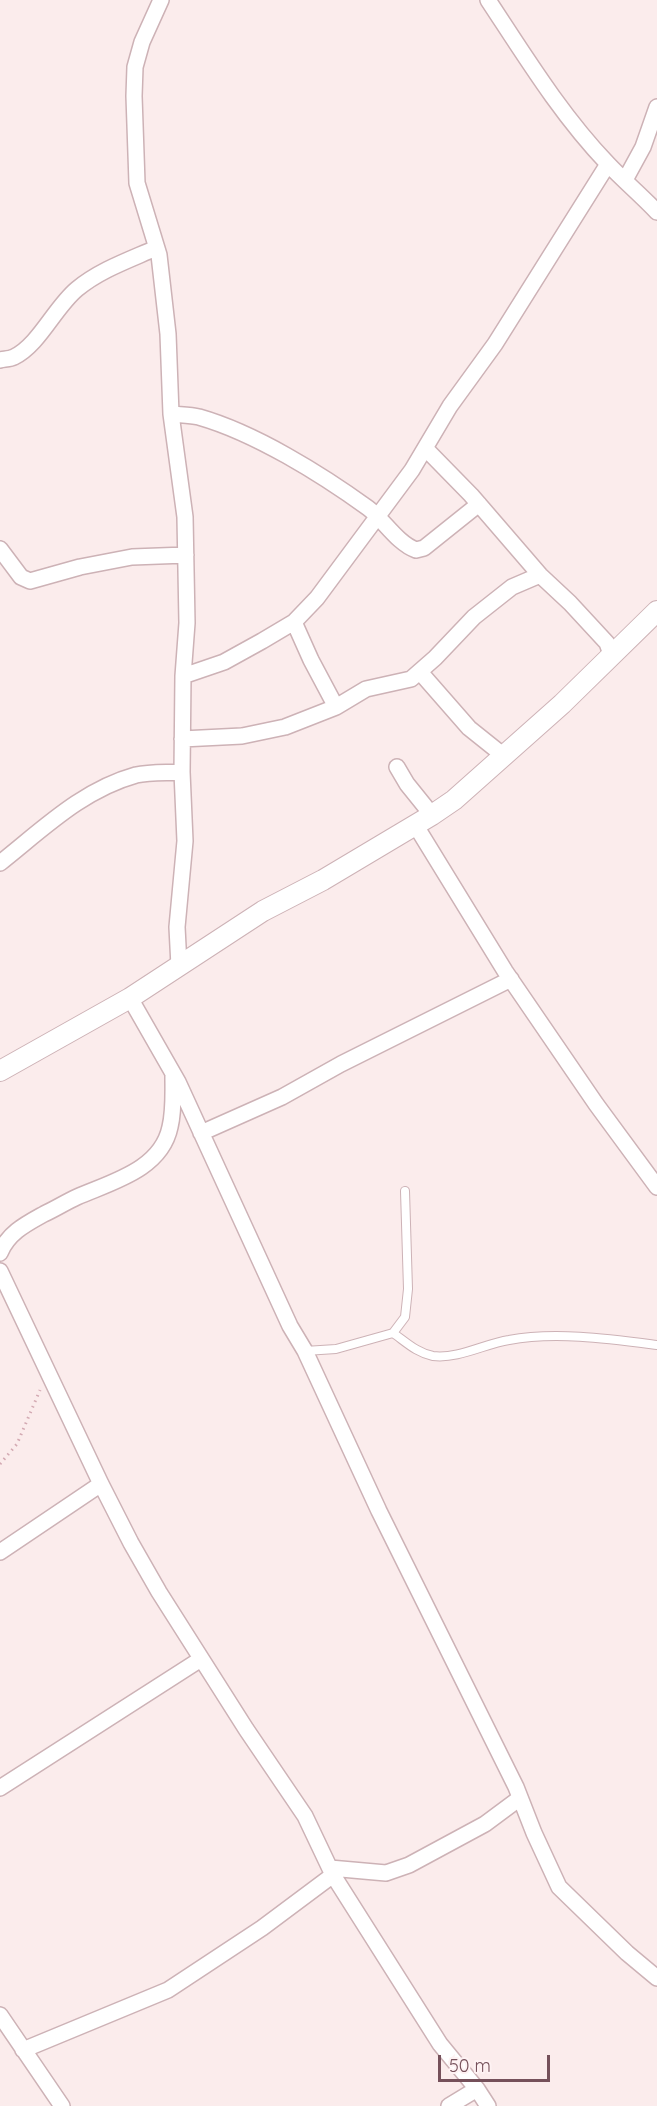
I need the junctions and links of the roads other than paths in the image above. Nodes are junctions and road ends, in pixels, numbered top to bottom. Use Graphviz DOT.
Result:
graph roads {
  1 [pos="161,0"];
  2 [pos="488,0"];
  3 [pos="657,107"];
  4 [pos="608,164"];
  5 [pos="625,180"];
  6 [pos="657,212"];
  7 [pos="156,248"];
  8 [pos="0,360"];
  9 [pos="171,414"];
  10 [pos="425,448"];
  11 [pos="479,504"];
  12 [pos="378,516"];
  13 [pos="0,549"];
  14 [pos="186,555"];
  15 [pos="540,574"];
  16 [pos="657,611"];
  17 [pos="294,622"];
  18 [pos="612,657"];
  19 [pos="420,672"];
  20 [pos="183,676"];
  21 [pos="336,707"];
  22 [pos="182,739"];
  23 [pos="504,756"];
  24 [pos="397,767"];
  25 [pos="182,772"];
  26 [pos="424,820"];
  27 [pos="0,863"];
  28 [pos="179,966"];
  29 [pos="511,979"];
  30 [pos="130,998"];
  31 [pos="0,1071"];
  32 [pos="173,1073"];
  33 [pos="201,1133"];
  34 [pos="657,1187"];
  35 [pos="405,1191"];
  36 [pos="0,1253"];
  37 [pos="0,1271"];
  38 [pos="393,1333"];
  39 [pos="657,1345"];
  40 [pos="305,1351"];
  41 [pos="101,1484"];
  42 [pos="0,1551"];
  43 [pos="201,1659"];
  44 [pos="0,1788"];
  45 [pos="520,1798"];
  46 [pos="332,1872"];
  47 [pos="657,1978"];
  48 [pos="0,2015"];
  49 [pos="23,2050"];
  50 [pos="477,2089"];
  51 [pos="62,2106"];
  52 [pos="449,2106"];
  53 [pos="488,2106"];
  1 -- 7 [label="street"];
  2 -- 4 [label="street"];
  3 -- 5 [label="street"];
  4 -- 5 [label="street"];
  4 -- 10 [label="street"];
  5 -- 6 [label="street"];
  7 -- 8 [label="street"];
  7 -- 9 [label="street"];
  9 -- 12 [label="street"];
  9 -- 14 [label="street"];
  10 -- 11 [label="street"];
  10 -- 12 [label="street"];
  11 -- 12 [label="street"];
  11 -- 15 [label="street"];
  12 -- 17 [label="street"];
  13 -- 14 [label="street"];
  14 -- 20 [label="street"];
  15 -- 18 [label="street"];
  15 -- 19 [label="street"];
  16 -- 18 [label="street"];
  17 -- 20 [label="street"];
  17 -- 21 [label="street"];
  18 -- 23 [label="street"];
  19 -- 21 [label="street"];
  19 -- 23 [label="street"];
  20 -- 22 [label="street"];
  21 -- 22 [label="street"];
  22 -- 25 [label="street"];
  23 -- 26 [label="street"];
  24 -- 26 [label="street"];
  25 -- 27 [label="street"];
  25 -- 28 [label="street"];
  26 -- 28 [label="street"];
  26 -- 29 [label="street"];
  28 -- 30 [label="street"];
  29 -- 33 [label="street"];
  29 -- 34 [label="street"];
  30 -- 31 [label="street"];
  30 -- 32 [label="street"];
  32 -- 33 [label="street"];
  32 -- 36 [label="street"];
  33 -- 40 [label="street"];
  35 -- 38 [label="lane"];
  37 -- 41 [label="street"];
  38 -- 39 [label="lane"];
  38 -- 40 [label="lane"];
  40 -- 45 [label="street"];
  41 -- 42 [label="street"];
  41 -- 43 [label="street"];
  43 -- 44 [label="street"];
  43 -- 46 [label="street"];
  45 -- 46 [label="street"];
  45 -- 47 [label="street"];
  46 -- 49 [label="street"];
  46 -- 50 [label="street"];
  48 -- 49 [label="street"];
  49 -- 51 [label="street"];
  50 -- 52 [label="street"];
  50 -- 53 [label="street"];
}
